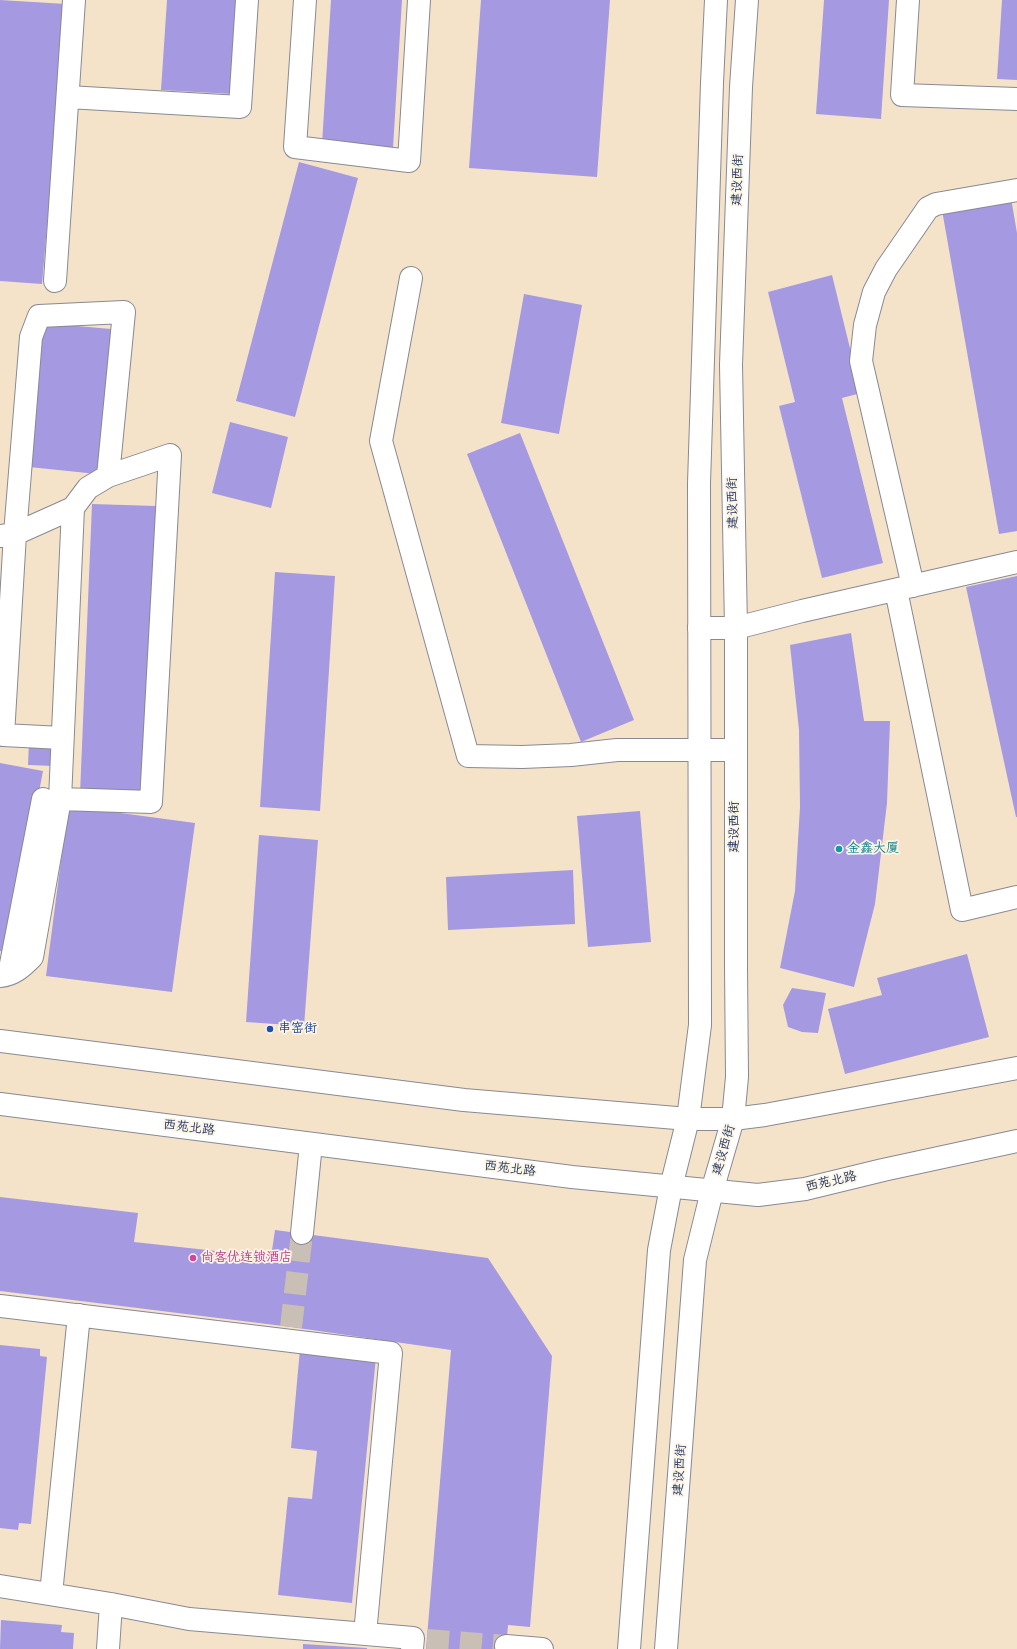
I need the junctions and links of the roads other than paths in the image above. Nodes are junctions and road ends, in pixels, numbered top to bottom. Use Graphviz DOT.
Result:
graph roads {
  1 [pos="74,0"];
  2 [pos="247,0"];
  3 [pos="305,0"];
  4 [pos="419,0"];
  5 [pos="716,0"];
  6 [pos="747,0"];
  7 [pos="908,0"];
  8 [pos="68,97"];
  9 [pos="1017,99"];
  10 [pos="1017,190"];
  11 [pos="411,278"];
  12 [pos="55,281"];
  13 [pos="108,476"];
  14 [pos="73,508"];
  15 [pos="8,535"];
  16 [pos="1017,562"];
  17 [pos="904,588"];
  18 [pos="699,628"];
  19 [pos="736,628"];
  20 [pos="62,738"];
  21 [pos="1,741"];
  22 [pos="700,750"];
  23 [pos="735,750"];
  24 [pos="51,799"];
  25 [pos="1017,897"];
  26 [pos="5,975"];
  27 [pos="0,1041"];
  28 [pos="1017,1068"];
  29 [pos="0,1104"];
  30 [pos="688,1119"];
  31 [pos="733,1119"];
  32 [pos="1017,1141"];
  33 [pos="311,1144"];
  34 [pos="671,1187"];
  35 [pos="712,1191"];
  36 [pos="302,1233"];
  37 [pos="0,1306"];
  38 [pos="79,1315"];
  39 [pos="0,1586"];
  40 [pos="51,1594"];
  41 [pos="111,1604"];
  42 [pos="365,1634"];
  43 [pos="417,1642"];
  44 [pos="506,1646"];
  45 [pos="108,1649"];
  46 [pos="542,1649"];
  47 [pos="629,1649"];
  48 [pos="666,1649"];
  1 -- 8 [label="street"];
  2 -- 8 [label="street"];
  3 -- 4 [label="street"];
  5 -- 18 [label="street"];
  6 -- 19 [label="street, 建设西街"];
  7 -- 9 [label="street"];
  8 -- 12 [label="street"];
  10 -- 17 [label="street"];
  11 -- 22 [label="street"];
  13 -- 14 [label="street"];
  13 -- 15 [label="street"];
  13 -- 24 [label="street"];
  14 -- 15 [label="street"];
  14 -- 20 [label="street"];
  15 -- 21 [label="street"];
  16 -- 17 [label="street"];
  17 -- 19 [label="street"];
  17 -- 25 [label="street"];
  18 -- 19 [label="street"];
  18 -- 22 [label="street"];
  19 -- 23 [label="street, 建设西街"];
  20 -- 21 [label="street"];
  20 -- 24 [label="street"];
  22 -- 23 [label="street"];
  22 -- 30 [label="street"];
  23 -- 31 [label="street, 建设西街"];
  24 -- 26 [label="street"];
  27 -- 30 [label="street"];
  28 -- 31 [label="street"];
  29 -- 33 [label="street, 西苑北路"];
  30 -- 31 [label="street"];
  30 -- 34 [label="street"];
  31 -- 35 [label="street, 建设西街"];
  32 -- 35 [label="street, 西苑北路"];
  33 -- 34 [label="street, 西苑北路"];
  33 -- 36 [label="street"];
  34 -- 35 [label="street, 西苑北路"];
  34 -- 47 [label="street"];
  35 -- 48 [label="street, 建设西街"];
  37 -- 38 [label="street"];
  38 -- 40 [label="street"];
  38 -- 42 [label="street"];
  39 -- 40 [label="street"];
  40 -- 41 [label="street"];
  41 -- 42 [label="street"];
  41 -- 45 [label="street"];
  42 -- 43 [label="street"];
  44 -- 46 [label="street"];
}
